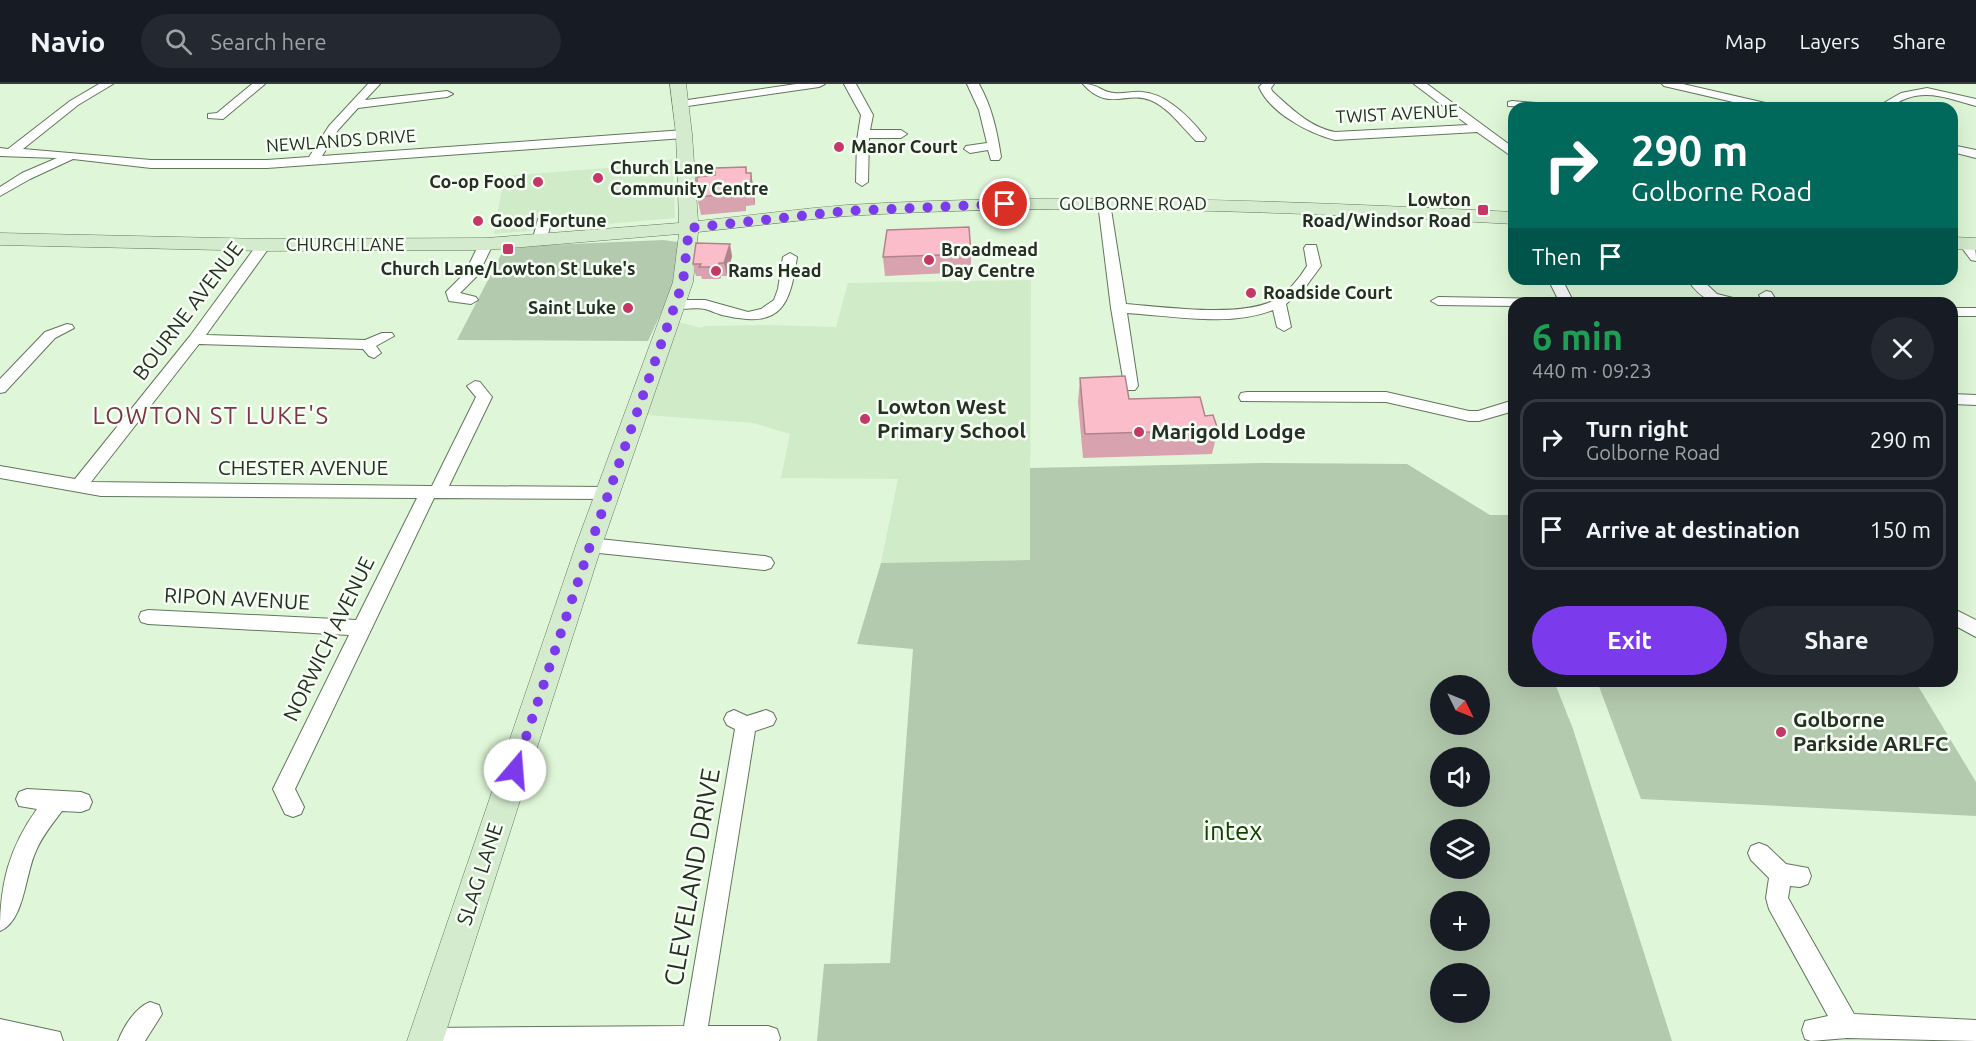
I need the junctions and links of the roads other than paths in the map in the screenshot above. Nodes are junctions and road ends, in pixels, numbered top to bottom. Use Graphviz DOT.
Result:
graph roads {
  1 [pos="107,84"];
  2 [pos="259,84"];
  3 [pos="374,84"];
  4 [pos="678,84"];
  5 [pos="819,84"];
  6 [pos="850,84"];
  7 [pos="973,84"];
  8 [pos="1089,84"];
  9 [pos="1268,84"];
  10 [pos="1420,84"];
  11 [pos="1668,84"];
  12 [pos="447,94"];
  13 [pos="1747,102"];
  14 [pos="1890,102"];
  15 [pos="1976,103"];
  16 [pos="681,104"];
  17 [pos="354,105"];
  18 [pos="219,117"];
  19 [pos="1481,128"];
  20 [pos="684,134"];
  21 [pos="864,134"];
  22 [pos="901,134"];
  23 [pos="1200,138"];
  24 [pos="970,149"];
  25 [pos="1508,149"];
  26 [pos="1958,150"];
  27 [pos="5,152"];
  28 [pos="1976,154"];
  29 [pos="69,157"];
  30 [pos="313,161"];
  31 [pos="862,182"];
  32 [pos="0,192"];
  33 [pos="1104,203"];
  34 [pos="1508,218"];
  35 [pos="545,219"];
  36 [pos="689,228"];
  37 [pos="0,239"];
  38 [pos="539,242"];
  39 [pos="486,244"];
  40 [pos="264,246"];
  41 [pos="1311,248"];
  42 [pos="790,257"];
  43 [pos="1698,285"];
  44 [pos="1711,297"];
  45 [pos="1438,300"];
  46 [pos="1508,302"];
  47 [pos="463,303"];
  48 [pos="1279,303"];
  49 [pos="676,304"];
  50 [pos="1118,308"];
  51 [pos="1958,312"];
  52 [pos="1976,312"];
  53 [pos="1284,327"];
  54 [pos="68,328"];
  55 [pos="387,336"];
  56 [pos="195,339"];
  57 [pos="475,386"];
  58 [pos="1130,386"];
  59 [pos="0,388"];
  60 [pos="1247,397"];
  61 [pos="1958,399"];
  62 [pos="1976,400"];
  63 [pos="1508,407"];
  64 [pos="0,472"];
  65 [pos="78,487"];
  66 [pos="433,491"];
  67 [pos="608,493"];
  68 [pos="590,546"];
  69 [pos="765,563"];
  70 [pos="148,617"];
  71 [pos="1958,618"];
  72 [pos="360,628"];
  73 [pos="1976,629"];
  74 [pos="749,721"];
  75 [pos="27,799"];
  76 [pos="57,800"];
  77 [pos="81,802"];
  78 [pos="293,807"];
  79 [pos="1759,853"];
  80 [pos="0,920"];
  81 [pos="150,1014"];
  82 [pos="1847,1026"];
  83 [pos="1814,1030"];
  84 [pos="0,1031"];
  85 [pos="1976,1032"];
  86 [pos="694,1038"];
  87 [pos="768,1038"];
  88 [pos="51,1041"];
  89 [pos="130,1041"];
  90 [pos="425,1041"];
  1 -- 27 [label="street"];
  2 -- 18 [label="street"];
  3 -- 17 [label="street"];
  4 -- 16 [label="main road, SLAG LANE"];
  5 -- 16 [label="street"];
  6 -- 21 [label="street"];
  7 -- 24 [label="street"];
  8 -- 23 [label="street"];
  9 -- 19 [label="street, TWIST AVENUE"];
  10 -- 19 [label="street"];
  11 -- 13 [label="street"];
  12 -- 17 [label="street"];
  14 -- 15 [label="street"];
  16 -- 20 [label="main road, SLAG LANE"];
  17 -- 30 [label="street"];
  19 -- 25 [label="street"];
  20 -- 30 [label="street, NEWLANDS DRIVE"];
  20 -- 36 [label="main road, SLAG LANE"];
  21 -- 22 [label="street"];
  21 -- 31 [label="street"];
  26 -- 28 [label="street"];
  27 -- 29 [label="street, NEWLANDS DRIVE"];
  29 -- 30 [label="street, NEWLANDS DRIVE"];
  29 -- 32 [label="street"];
  33 -- 34 [label="main road, GOLBORNE ROAD"];
  33 -- 36 [label="main road, GOLBORNE ROAD"];
  33 -- 50 [label="street"];
  35 -- 38 [label="street"];
  36 -- 38 [label="main road, CHURCH LANE"];
  36 -- 49 [label="main road, SLAG LANE"];
  37 -- 40 [label="main road, CHURCH LANE"];
  38 -- 39 [label="main road, CHURCH LANE"];
  39 -- 40 [label="main road, CHURCH LANE"];
  39 -- 47 [label="street"];
  40 -- 56 [label="street, BOURNE AVENUE"];
  41 -- 48 [label="street"];
  42 -- 49 [label="street"];
  43 -- 44 [label="street"];
  45 -- 46 [label="street"];
  48 -- 50 [label="street"];
  48 -- 53 [label="street"];
  49 -- 67 [label="main road, SLAG LANE"];
  50 -- 58 [label="street"];
  51 -- 52 [label="street"];
  54 -- 59 [label="street"];
  55 -- 56 [label="street"];
  56 -- 65 [label="street, BOURNE AVENUE"];
  57 -- 66 [label="street, NORWICH AVENUE"];
  60 -- 63 [label="street"];
  61 -- 62 [label="street"];
  64 -- 65 [label="street, CHESTER AVENUE"];
  65 -- 66 [label="street, CHESTER AVENUE"];
  66 -- 67 [label="street, CHESTER AVENUE"];
  66 -- 72 [label="street, NORWICH AVENUE"];
  67 -- 68 [label="main road, SLAG LANE"];
  68 -- 69 [label="street"];
  68 -- 90 [label="main road, SLAG LANE"];
  70 -- 72 [label="street, RIPON AVENUE"];
  71 -- 73 [label="street"];
  72 -- 78 [label="street, NORWICH AVENUE"];
  74 -- 86 [label="street, CLEVELAND DRIVE"];
  75 -- 76 [label="street"];
  76 -- 77 [label="street"];
  76 -- 80 [label="street"];
  79 -- 82 [label="street"];
  81 -- 89 [label="street"];
  82 -- 83 [label="street"];
  82 -- 85 [label="street"];
  84 -- 88 [label="street"];
  86 -- 87 [label="street"];
  86 -- 90 [label="street"];
}
